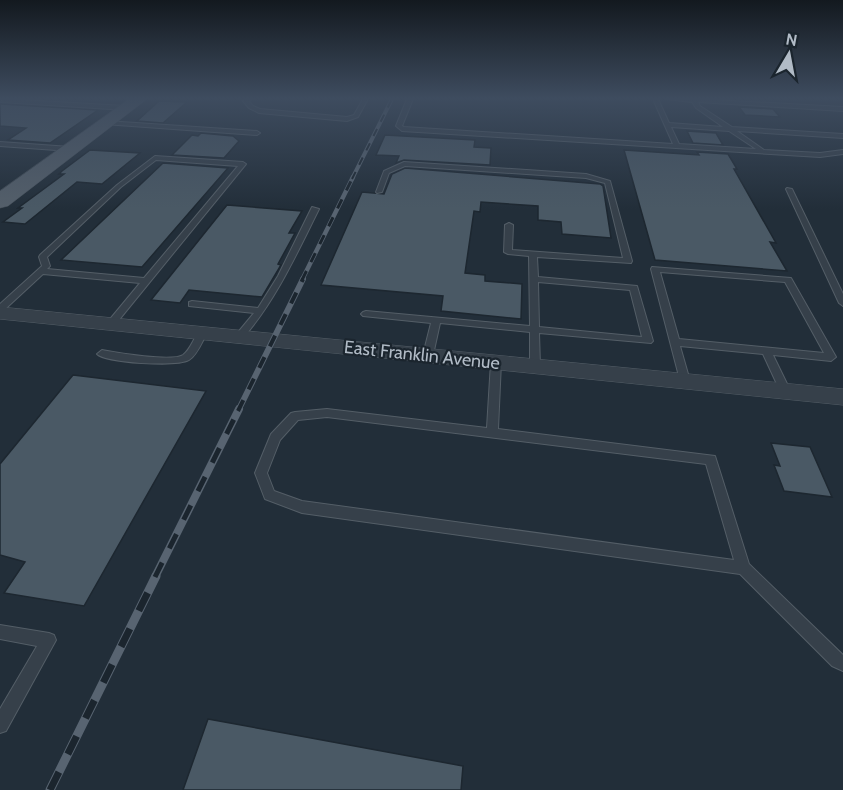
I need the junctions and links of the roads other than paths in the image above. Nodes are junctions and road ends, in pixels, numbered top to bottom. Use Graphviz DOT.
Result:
graph roads {
  1 [pos="88,136"];
  2 [pos="513,136"];
  3 [pos="672,136"];
  4 [pos="740,136"];
  5 [pos="0,144"];
  6 [pos="677,146"];
  7 [pos="70,149"];
  8 [pos="764,151"];
  9 [pos="843,152"];
  10 [pos="789,189"];
  11 [pos="379,192"];
  12 [pos="0,201"];
  13 [pos="315,209"];
  14 [pos="509,225"];
  15 [pos="533,254"];
  16 [pos="41,272"];
  17 [pos="533,279"];
  18 [pos="148,281"];
  19 [pos="843,303"];
  20 [pos="192,304"];
  21 [pos="0,311"];
  22 [pos="261,311"];
  23 [pos="366,314"];
  24 [pos="436,320"];
  25 [pos="111,324"];
  26 [pos="533,329"];
  27 [pos="202,333"];
  28 [pos="240,336"];
  29 [pos="674,342"];
  30 [pos="766,350"];
  31 [pos="102,354"];
  32 [pos="428,355"];
  33 [pos="496,362"];
  34 [pos="535,366"];
  35 [pos="685,381"];
  36 [pos="786,392"];
  37 [pos="843,398"];
  38 [pos="492,433"];
  39 [pos="743,568"];
  40 [pos="0,632"];
  41 [pos="843,663"];
  42 [pos="0,725"];
  1 -- 7 [label="main road"];
  2 -- 6 [label="lane"];
  3 -- 6 [label="lane"];
  4 -- 8 [label="lane"];
  5 -- 7 [label="lane"];
  6 -- 8 [label="lane"];
  7 -- 12 [label="main road"];
  8 -- 9 [label="lane"];
  10 -- 19 [label="lane"];
  11 -- 15 [label="lane"];
  13 -- 22 [label="lane"];
  14 -- 15 [label="lane"];
  15 -- 17 [label="lane"];
  16 -- 18 [label="lane"];
  16 -- 18 [label="lane"];
  16 -- 21 [label="lane"];
  17 -- 26 [label="lane"];
  17 -- 26 [label="lane"];
  18 -- 25 [label="lane"];
  20 -- 22 [label="lane"];
  21 -- 25 [label="street, East Franklin Avenue"];
  22 -- 28 [label="lane"];
  23 -- 24 [label="lane"];
  24 -- 26 [label="lane"];
  24 -- 32 [label="lane"];
  25 -- 27 [label="street, East Franklin Avenue"];
  26 -- 34 [label="lane"];
  27 -- 28 [label="street, East Franklin Avenue"];
  27 -- 31 [label="lane"];
  28 -- 32 [label="street, East Franklin Avenue"];
  29 -- 30 [label="lane"];
  29 -- 30 [label="lane"];
  29 -- 35 [label="lane"];
  30 -- 36 [label="lane"];
  32 -- 33 [label="street, East Franklin Avenue"];
  33 -- 34 [label="street, East Franklin Avenue"];
  33 -- 38 [label="lane"];
  34 -- 35 [label="street, East Franklin Avenue"];
  35 -- 36 [label="street, East Franklin Avenue"];
  36 -- 37 [label="street, East Franklin Avenue"];
  38 -- 39 [label="lane"];
  38 -- 39 [label="lane"];
  39 -- 41 [label="lane"];
  40 -- 42 [label="lane"];
}
